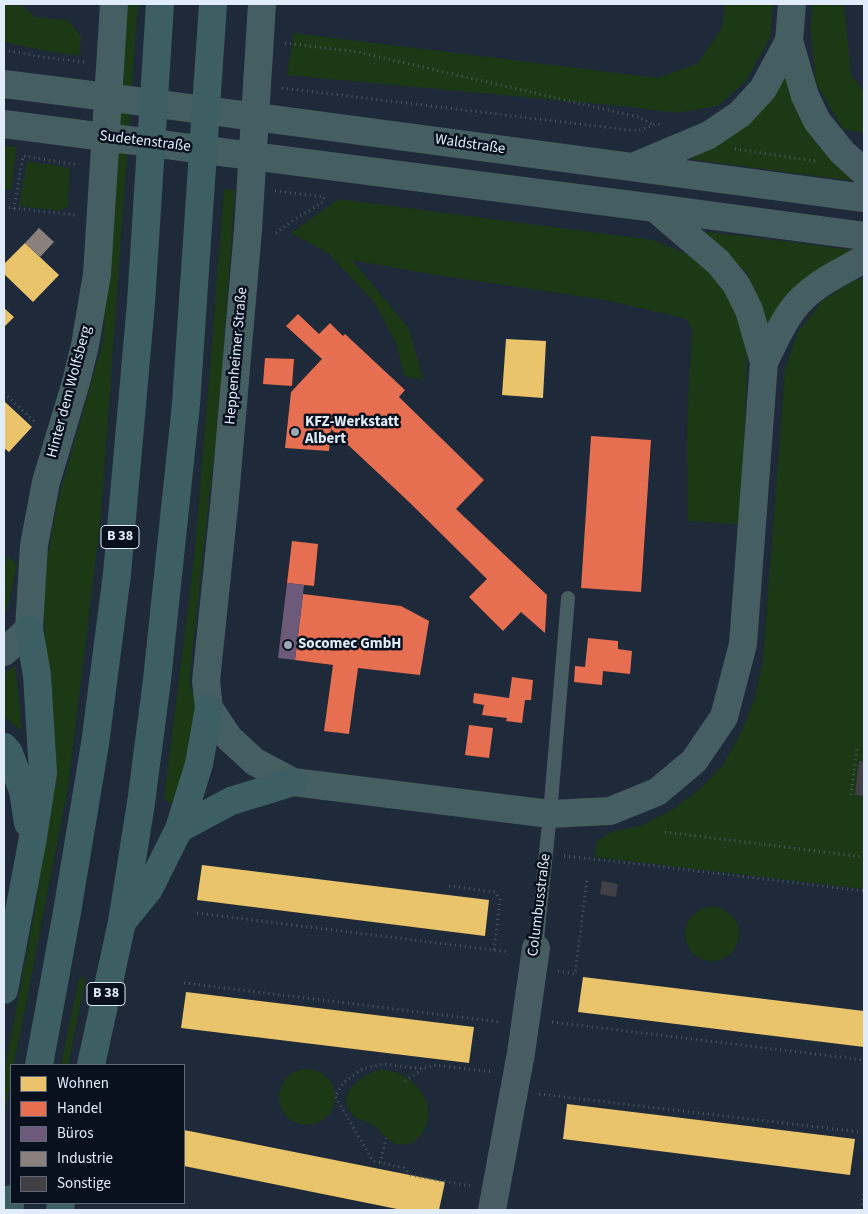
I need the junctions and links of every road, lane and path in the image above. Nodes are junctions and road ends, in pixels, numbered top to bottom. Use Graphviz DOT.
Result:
graph roads {
  1 [pos="114,4"];
  2 [pos="160,4"];
  3 [pos="213,4"];
  4 [pos="262,4"];
  5 [pos="792,4"];
  6 [pos="789,41"];
  7 [pos="282,42"];
  8 [pos="4,50"];
  9 [pos="78,61"];
  10 [pos="4,84"];
  11 [pos="290,89"];
  12 [pos="4,124"];
  13 [pos="664,124"];
  14 [pos="654,125"];
  15 [pos="709,135"];
  16 [pos="842,152"];
  17 [pos="69,164"];
  18 [pos="632,167"];
  19 [pos="864,172"];
  20 [pos="283,192"];
  21 [pos="864,198"];
  22 [pos="4,207"];
  23 [pos="655,208"];
  24 [pos="14,209"];
  25 [pos="79,216"];
  26 [pos="276,233"];
  27 [pos="864,236"];
  28 [pos="864,259"];
  29 [pos="764,362"];
  30 [pos="4,393"];
  31 [pos="42,424"];
  32 [pos="568,598"];
  33 [pos="29,629"];
  34 [pos="4,652"];
  35 [pos="209,708"];
  36 [pos="4,747"];
  37 [pos="857,748"];
  38 [pos="293,782"];
  39 [pos="851,795"];
  40 [pos="550,814"];
  41 [pos="179,829"];
  42 [pos="665,832"];
  43 [pos="32,843"];
  44 [pos="546,854"];
  45 [pos="864,857"];
  46 [pos="587,879"];
  47 [pos="448,886"];
  48 [pos="864,891"];
  49 [pos="197,913"];
  50 [pos="122,922"];
  51 [pos="494,950"];
  52 [pos="535,957"];
  53 [pos="184,983"];
  54 [pos="4,990"];
  55 [pos="526,1022"];
  56 [pos="864,1060"];
  57 [pos="39,1064"];
  58 [pos="91,1064"];
  59 [pos="422,1069"];
  60 [pos="405,1081"];
  61 [pos="516,1083"];
  62 [pos="860,1132"];
  63 [pos="386,1138"];
  64 [pos="380,1163"];
  65 [pos="864,1191"];
  66 [pos="494,1201"];
  67 [pos="862,1210"];
  1 -- 33 [label="main road, Hinter dem Wolfsberg"];
  2 -- 57 [label="highway, B 38"];
  3 -- 50 [label="highway, B 38"];
  4 -- 35 [label="main road, Heppenheimer Straße"];
  5 -- 6 [label="main road"];
  6 -- 15 [label="main road"];
  6 -- 16 [label="main road"];
  7 -- 14 [label="path"];
  8 -- 9 [label="path"];
  10 -- 18 [label="main road, Waldstraße"];
  11 -- 14 [label="path"];
  12 -- 23 [label="main road, Sudetenstraße"];
  13 -- 14 [label="path"];
  15 -- 16 [label="path"];
  15 -- 18 [label="main road"];
  16 -- 19 [label="main road"];
  17 -- 24 [label="path"];
  18 -- 21 [label="main road, Waldstraße"];
  20 -- 26 [label="path"];
  22 -- 24 [label="path"];
  23 -- 27 [label="main road"];
  23 -- 29 [label="main road"];
  24 -- 25 [label="path"];
  28 -- 29 [label="main road"];
  29 -- 40 [label="main road"];
  30 -- 31 [label="path"];
  32 -- 40 [label="lane, Columbusstraße"];
  33 -- 34 [label="main road"];
  33 -- 43 [label="highway"];
  35 -- 38 [label="main road"];
  35 -- 41 [label="highway"];
  36 -- 43 [label="highway"];
  37 -- 39 [label="path"];
  38 -- 40 [label="main road"];
  38 -- 41 [label="highway"];
  40 -- 44 [label="lane, Columbusstraße"];
  41 -- 50 [label="highway"];
  42 -- 45 [label="path"];
  43 -- 54 [label="highway"];
  44 -- 48 [label="path"];
  44 -- 52 [label="lane, Columbusstraße"];
  46 -- 52 [label="path"];
  47 -- 51 [label="path"];
  49 -- 51 [label="path"];
  50 -- 58 [label="highway, B 38"];
  51 -- 52 [label="path"];
  52 -- 55 [label="street, Columbusstraße"];
  53 -- 55 [label="path"];
  55 -- 56 [label="path"];
  55 -- 61 [label="street, Columbusstraße"];
  59 -- 60 [label="path"];
  59 -- 61 [label="path"];
  59 -- 64 [label="path"];
  61 -- 62 [label="path"];
  61 -- 66 [label="street, Columbusstraße"];
  63 -- 64 [label="path"];
  64 -- 66 [label="path"];
  65 -- 67 [label="path"];
}
